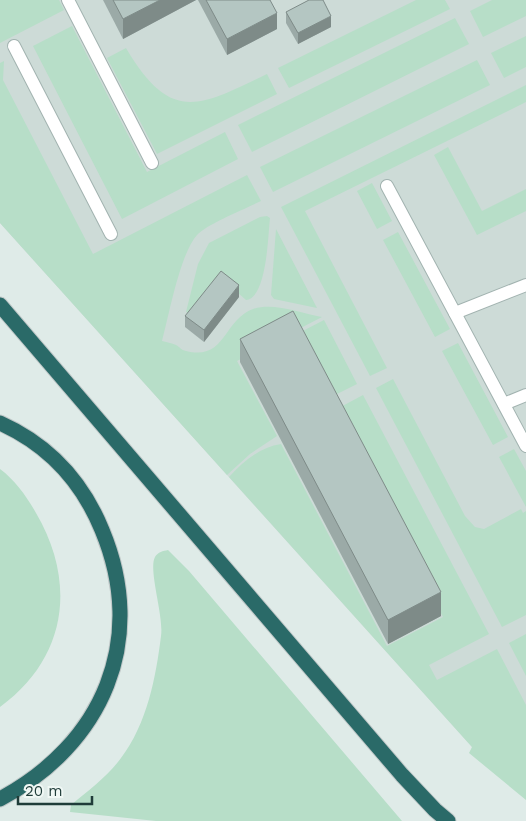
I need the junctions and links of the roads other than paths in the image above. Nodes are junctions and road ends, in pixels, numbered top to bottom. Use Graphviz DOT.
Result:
graph roads {
  1 [pos="68,0"];
  2 [pos="14,46"];
  3 [pos="152,163"];
  4 [pos="387,186"];
  5 [pos="111,234"];
  6 [pos="526,285"];
  7 [pos="0,305"];
  8 [pos="455,313"];
  9 [pos="526,395"];
  10 [pos="504,404"];
  11 [pos="0,423"];
  12 [pos="526,446"];
  13 [pos="0,798"];
  14 [pos="448,821"];
  1 -- 3 [label="lane"];
  2 -- 5 [label="lane"];
  4 -- 8 [label="lane"];
  6 -- 8 [label="lane"];
  7 -- 14 [label="highway"];
  8 -- 10 [label="lane"];
  9 -- 10 [label="lane"];
  10 -- 12 [label="lane"];
  11 -- 13 [label="highway"];
}
